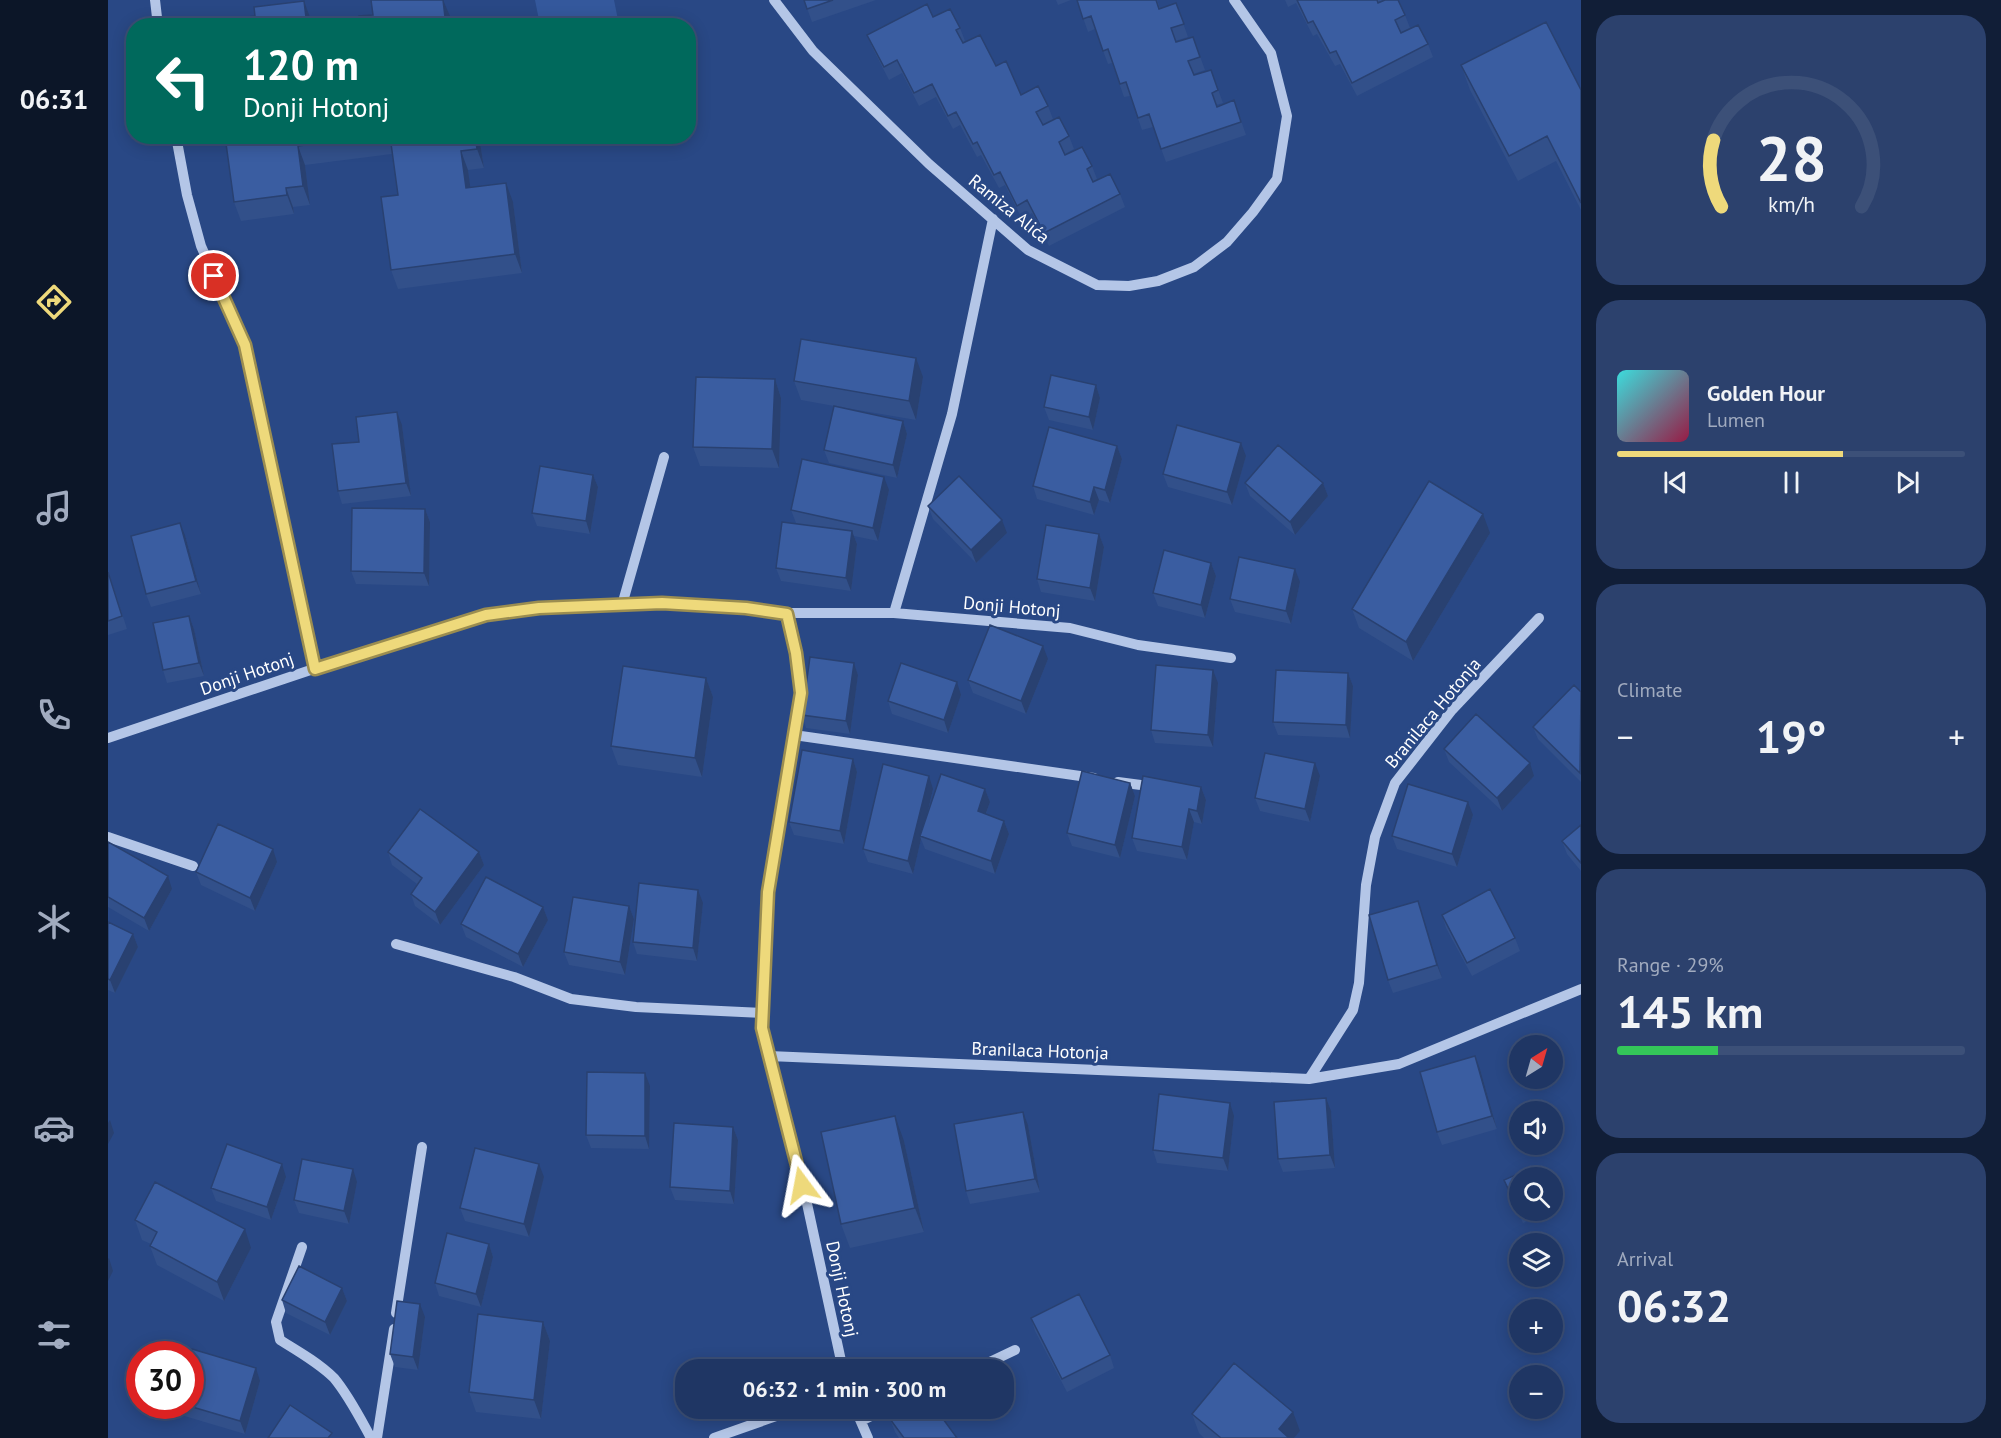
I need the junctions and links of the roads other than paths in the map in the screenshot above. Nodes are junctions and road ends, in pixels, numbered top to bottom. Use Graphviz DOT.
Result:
graph roads {
  1 [pos="155,0"];
  2 [pos="774,0"];
  3 [pos="1234,0"];
  4 [pos="157,18"];
  5 [pos="177,144"];
  6 [pos="993,219"];
  7 [pos="664,457"];
  8 [pos="622,605"];
  9 [pos="894,613"];
  10 [pos="787,614"];
  11 [pos="1539,618"];
  12 [pos="1231,658"];
  13 [pos="315,669"];
  14 [pos="794,735"];
  15 [pos="108,738"];
  16 [pos="1100,779"];
  17 [pos="1112,781"];
  18 [pos="1171,789"];
  19 [pos="108,837"];
  20 [pos="193,866"];
  21 [pos="396,944"];
  22 [pos="1581,989"];
  23 [pos="763,1013"];
  24 [pos="770,1056"];
  25 [pos="1309,1079"];
  26 [pos="422,1147"];
  27 [pos="302,1247"];
  28 [pos="1015,1350"];
  29 [pos="841,1359"];
  30 [pos="996,1359"];
  31 [pos="768,1419"];
  32 [pos="861,1420"];
  33 [pos="371,1438"];
  34 [pos="377,1438"];
  35 [pos="714,1438"];
  36 [pos="868,1438"];
  1 -- 4 [label="street"];
  2 -- 6 [label="street, Ramiza Alića"];
  3 -- 6 [label="street, Ramiza Alića"];
  5 -- 13 [label="street"];
  6 -- 9 [label="street"];
  7 -- 8 [label="street"];
  8 -- 10 [label="street, Donji Hotonj"];
  8 -- 13 [label="street, Donji Hotonj"];
  9 -- 10 [label="street, Donji Hotonj"];
  9 -- 12 [label="street, Donji Hotonj"];
  10 -- 14 [label="street, Donji Hotonj"];
  11 -- 25 [label="street, Branilaca Hotonja"];
  13 -- 15 [label="street, Donji Hotonj"];
  14 -- 16 [label="street"];
  14 -- 23 [label="street, Donji Hotonj"];
  17 -- 18 [label="street"];
  19 -- 20 [label="street"];
  21 -- 23 [label="street"];
  22 -- 25 [label="street, Branilaca Hotonja"];
  23 -- 24 [label="street, Donji Hotonj"];
  24 -- 25 [label="street, Branilaca Hotonja"];
  24 -- 29 [label="street, Donji Hotonj"];
  26 -- 34 [label="street"];
  27 -- 33 [label="street"];
  28 -- 30 [label="street"];
  31 -- 35 [label="street"];
  32 -- 36 [label="street"];
}
